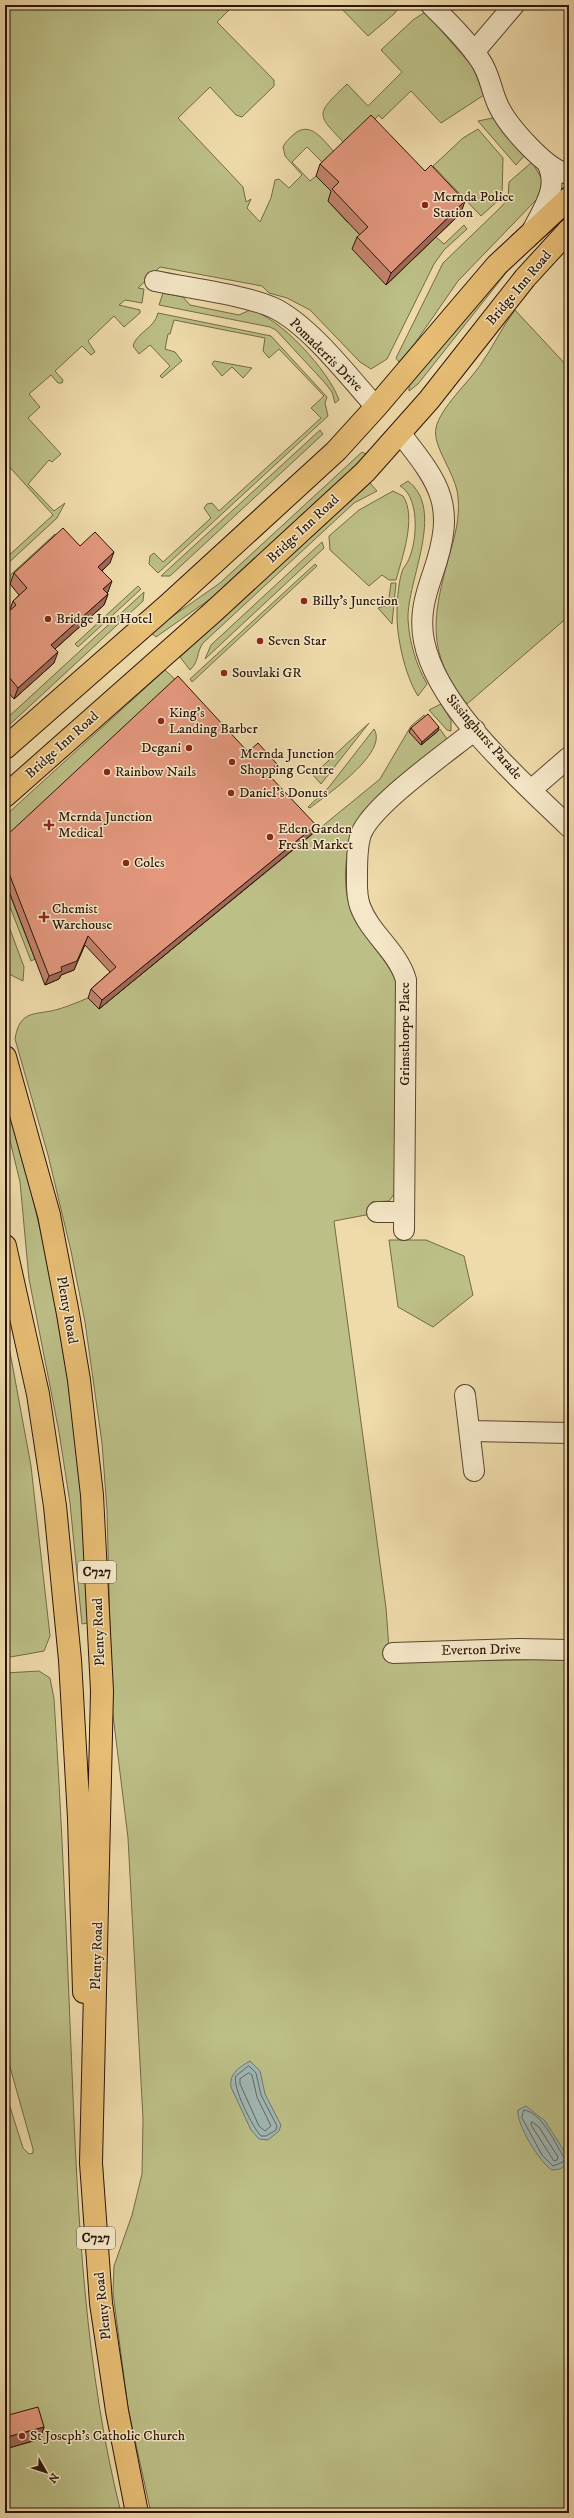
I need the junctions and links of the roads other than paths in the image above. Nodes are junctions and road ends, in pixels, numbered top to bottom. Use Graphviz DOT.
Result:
graph roads {
  1 [pos="431,5"];
  2 [pos="514,5"];
  3 [pos="474,52"];
  4 [pos="548,165"];
  5 [pos="569,174"];
  6 [pos="569,198"];
  7 [pos="569,230"];
  8 [pos="533,231"];
  9 [pos="155,281"];
  10 [pos="376,407"];
  11 [pos="400,433"];
  12 [pos="475,730"];
  13 [pos="5,748"];
  14 [pos="569,757"];
  15 [pos="531,790"];
  16 [pos="5,796"];
  17 [pos="569,827"];
  18 [pos="5,1057"];
  19 [pos="377,1212"];
  20 [pos="5,1246"];
  21 [pos="465,1395"];
  22 [pos="470,1430"];
  23 [pos="569,1433"];
  24 [pos="474,1471"];
  25 [pos="569,1650"];
  26 [pos="393,1652"];
  27 [pos="92,2096"];
  28 [pos="137,2513"];
  1 -- 3 [label="street"];
  2 -- 3 [label="street"];
  3 -- 4 [label="street"];
  4 -- 5 [label="street"];
  4 -- 8 [label="street"];
  6 -- 8 [label="main road, Bridge Inn Road"];
  7 -- 11 [label="main road, Bridge Inn Road"];
  8 -- 10 [label="main road, Bridge Inn Road"];
  9 -- 10 [label="street, Pomaderris Drive"];
  10 -- 11 [label="main road"];
  10 -- 13 [label="main road, Bridge Inn Road"];
  11 -- 12 [label="street, Sissinghurst Parade"];
  11 -- 16 [label="main road, Bridge Inn Road"];
  12 -- 15 [label="street, Sissinghurst Parade"];
  12 -- 19 [label="street, Grimsthorpe Place"];
  14 -- 15 [label="street"];
  15 -- 17 [label="street, Sissinghurst Parade"];
  18 -- 27 [label="main road, Plenty Road / C727"];
  20 -- 27 [label="main road, Plenty Road / C727"];
  21 -- 22 [label="street"];
  22 -- 23 [label="street"];
  22 -- 24 [label="street"];
  25 -- 26 [label="street, Everton Drive"];
  27 -- 28 [label="main road, Plenty Road / C727"];
}
